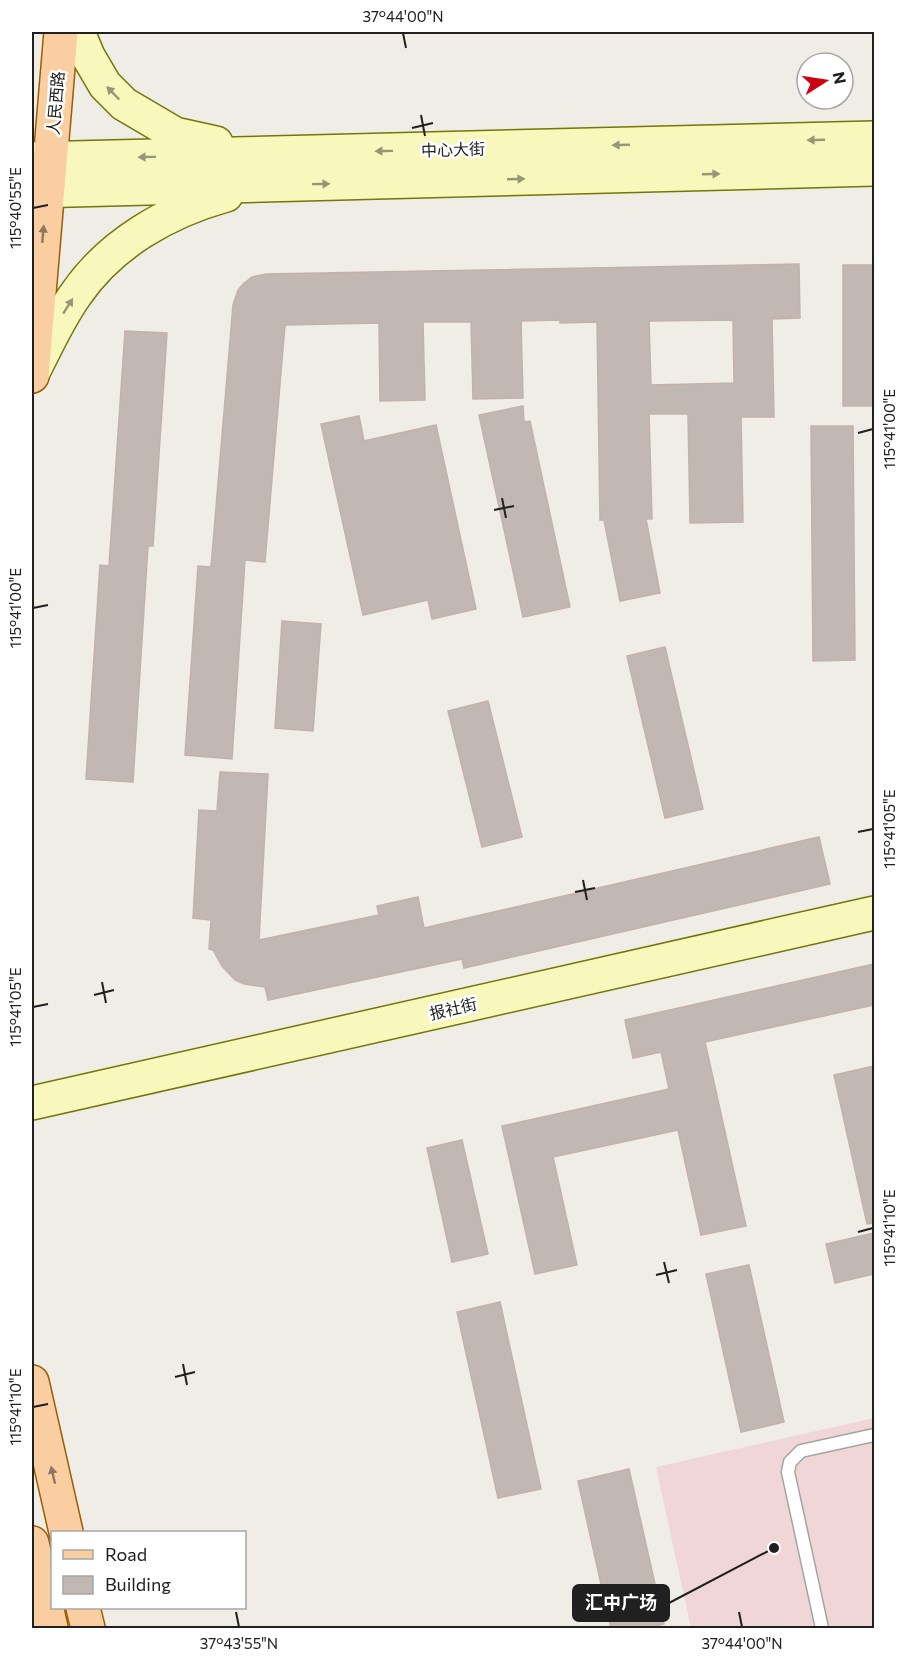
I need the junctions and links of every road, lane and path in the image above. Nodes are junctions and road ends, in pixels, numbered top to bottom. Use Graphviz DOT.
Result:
graph roads {
  1 [pos="61,32"];
  2 [pos="78,32"];
  3 [pos="874,138"];
  4 [pos="304,153"];
  5 [pos="874,170"];
  6 [pos="42,175"];
  7 [pos="286,185"];
  8 [pos="32,376"];
  9 [pos="874,914"];
  10 [pos="32,1103"];
  11 [pos="32,1382"];
  12 [pos="874,1435"];
  13 [pos="66,1531"];
  14 [pos="32,1543"];
  15 [pos="83,1609"];
  16 [pos="43,1617"];
  17 [pos="88,1629"];
  18 [pos="822,1629"];
  1 -- 6 [label="main road, 人民西路"];
  4 -- 2 [label="main road, one-way"];
  3 -- 4 [label="main road, 中心大街, one-way"];
  4 -- 6 [label="main road, 中心大街, one-way"];
  7 -- 5 [label="main road, 中心大街, one-way"];
  6 -- 7 [label="main road, 中心大街"];
  8 -- 6 [label="main road, 人民西路, one-way"];
  8 -- 7 [label="main road, one-way"];
  9 -- 10 [label="main road, 报社街"];
  13 -- 11 [label="main road, one-way"];
  12 -- 18 [label="lane"];
  14 -- 16 [label="main road"];
  15 -- 17 [label="main road"];
}
